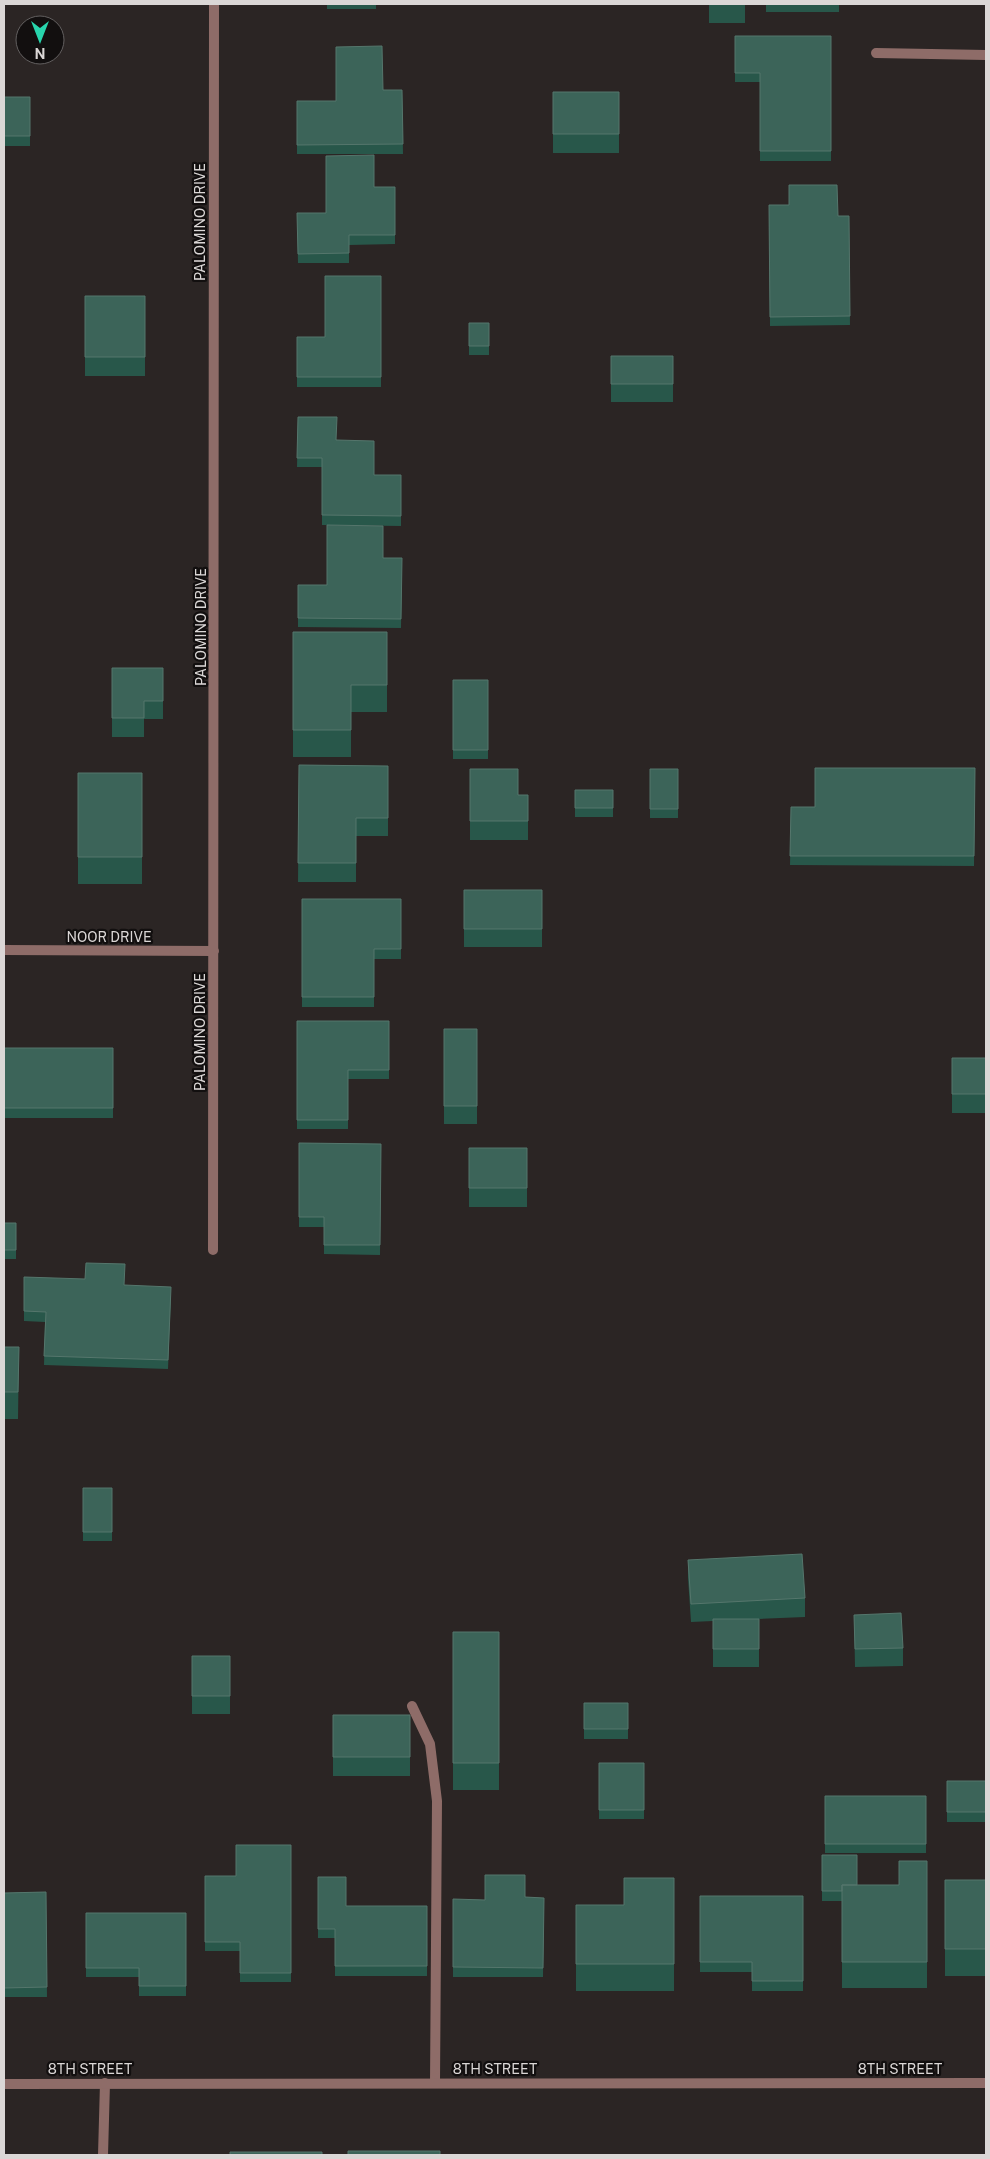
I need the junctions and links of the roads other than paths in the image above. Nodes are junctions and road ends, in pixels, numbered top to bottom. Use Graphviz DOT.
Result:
graph roads {
  1 [pos="214,4"];
  2 [pos="876,53"];
  3 [pos="986,54"];
  4 [pos="4,950"];
  5 [pos="214,951"];
  6 [pos="213,1250"];
  7 [pos="412,1706"];
  8 [pos="105,2083"];
  9 [pos="435,2083"];
  10 [pos="986,2083"];
  11 [pos="4,2084"];
  12 [pos="103,2155"];
  1 -- 5 [label="street, PALOMINO DRIVE"];
  2 -- 3 [label="street"];
  4 -- 5 [label="street, NOOR DRIVE"];
  5 -- 6 [label="street, PALOMINO DRIVE"];
  7 -- 9 [label="street"];
  8 -- 9 [label="street, 8TH STREET"];
  8 -- 11 [label="street, 8TH STREET"];
  8 -- 12 [label="street"];
  9 -- 10 [label="street, 8TH STREET"];
}
